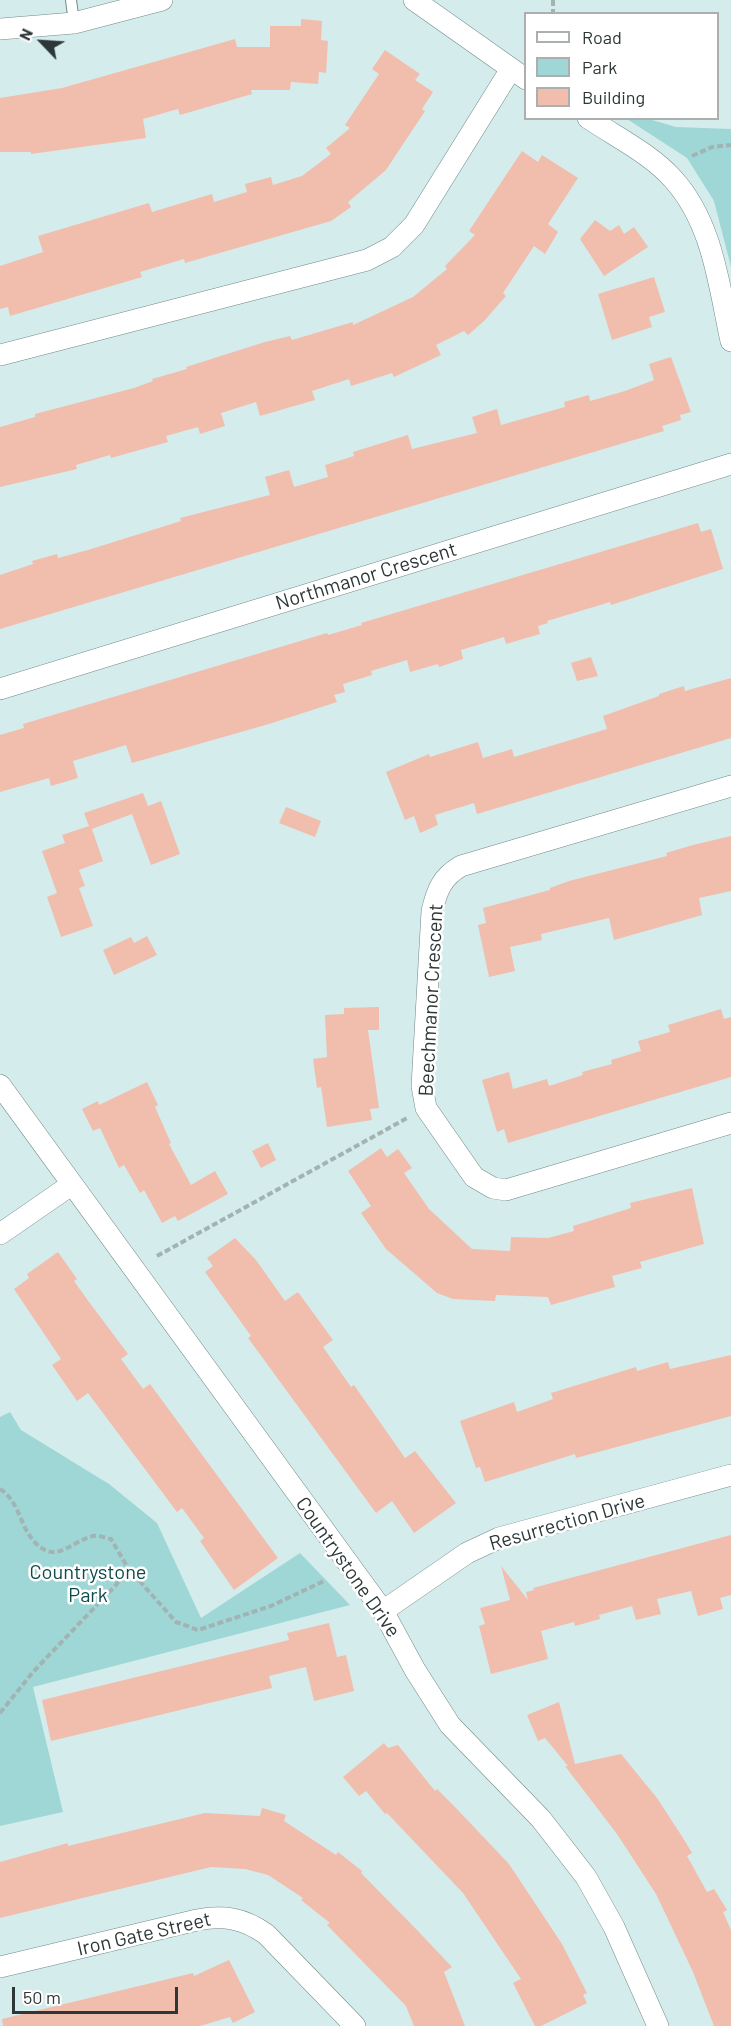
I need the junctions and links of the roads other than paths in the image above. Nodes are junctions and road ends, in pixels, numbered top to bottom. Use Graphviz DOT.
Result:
graph roads {
  1 [pos="71,0"];
  2 [pos="162,0"];
  3 [pos="414,0"];
  4 [pos="74,23"];
  5 [pos="0,29"];
  6 [pos="518,74"];
  7 [pos="591,120"];
  8 [pos="731,341"];
  9 [pos="0,355"];
  10 [pos="731,464"];
  11 [pos="0,689"];
  12 [pos="731,786"];
  13 [pos="0,1085"];
  14 [pos="731,1123"];
  15 [pos="71,1185"];
  16 [pos="0,1234"];
  17 [pos="731,1475"];
  18 [pos="383,1611"];
  19 [pos="0,1967"];
  20 [pos="355,2026"];
  21 [pos="658,2026"];
  1 -- 4 [label="lane"];
  2 -- 4 [label="street"];
  3 -- 6 [label="street"];
  4 -- 5 [label="street"];
  6 -- 9 [label="street"];
  7 -- 8 [label="street"];
  10 -- 11 [label="street, Northmanor Crescent"];
  12 -- 14 [label="street, Beechmanor Crescent"];
  13 -- 15 [label="street, Countrystone Drive"];
  15 -- 16 [label="street"];
  15 -- 18 [label="street, Countrystone Drive"];
  17 -- 18 [label="street, Resurrection Drive"];
  18 -- 21 [label="street, Countrystone Drive"];
  19 -- 20 [label="street, Iron Gate Street"];
}
